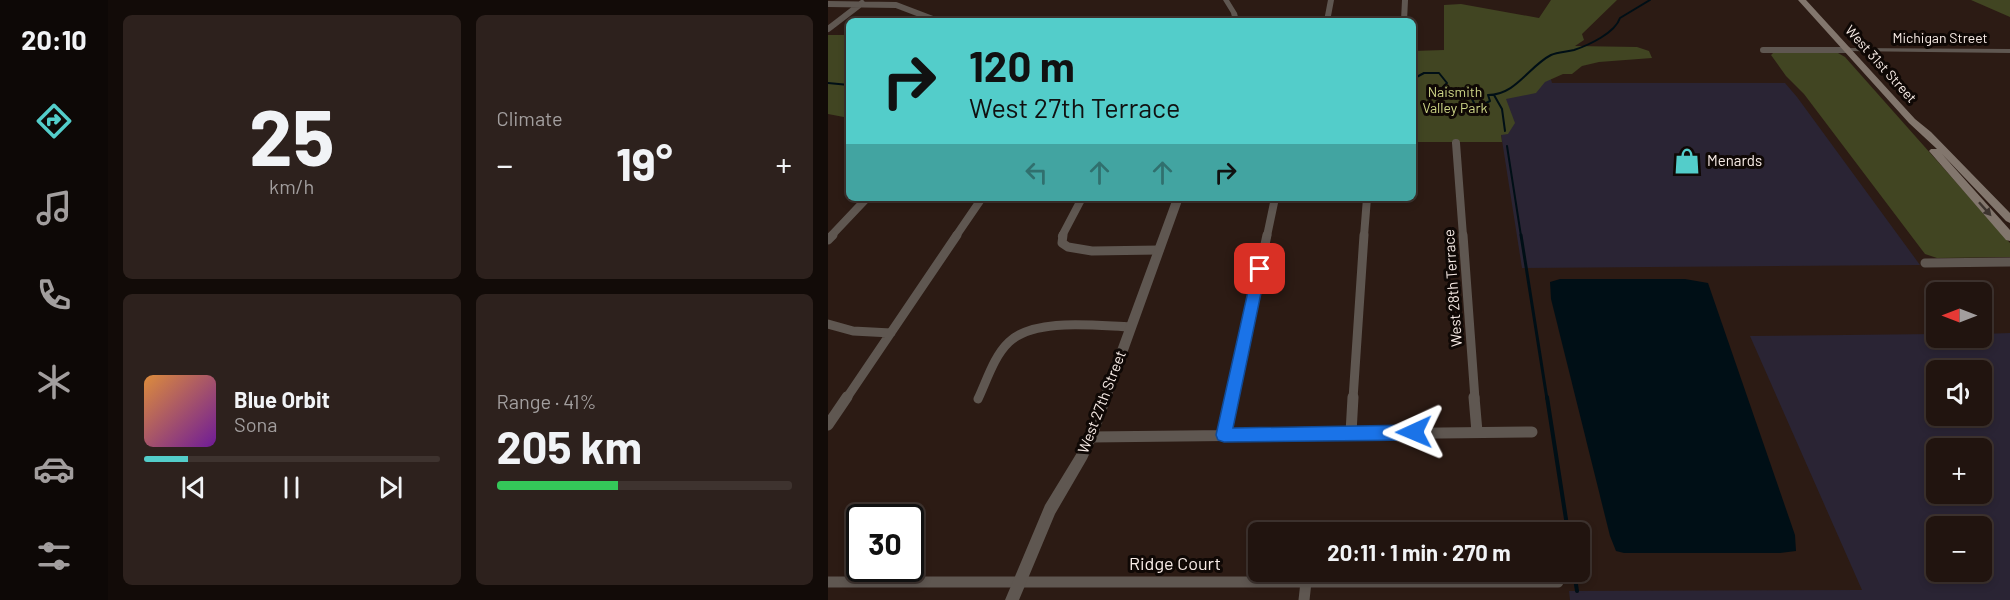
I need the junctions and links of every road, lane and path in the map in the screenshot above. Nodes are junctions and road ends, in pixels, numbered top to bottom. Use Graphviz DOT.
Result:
graph roads {
  1 [pos="1226,0"];
  2 [pos="1331,0"];
  3 [pos="1405,0"];
  4 [pos="1802,0"];
  5 [pos="864,2"];
  6 [pos="828,4"];
  7 [pos="931,18"];
  8 [pos="1235,18"];
  9 [pos="1328,18"];
  10 [pos="1404,18"];
  11 [pos="828,29"];
  12 [pos="1763,50"];
  13 [pos="1848,50"];
  14 [pos="2010,51"];
  15 [pos="1912,121"];
  16 [pos="1456,143"];
  17 [pos="864,201"];
  18 [pos="980,201"];
  19 [pos="1080,201"];
  20 [pos="1177,201"];
  21 [pos="1274,201"];
  22 [pos="1367,201"];
  23 [pos="2010,219"];
  24 [pos="2010,237"];
  25 [pos="828,240"];
  26 [pos="1159,250"];
  27 [pos="2010,262"];
  28 [pos="1925,263"];
  29 [pos="828,324"];
  30 [pos="1131,327"];
  31 [pos="891,333"];
  32 [pos="978,399"];
  33 [pos="828,425"];
  34 [pos="1477,432"];
  35 [pos="1532,432"];
  36 [pos="1351,433"];
  37 [pos="1224,435"];
  38 [pos="1091,437"];
  39 [pos="828,582"];
  40 [pos="1019,582"];
  41 [pos="1248,582"];
  42 [pos="1306,582"];
  43 [pos="1012,600"];
  44 [pos="1305,600"];
  1 -- 8 [label="street"];
  2 -- 9 [label="street"];
  3 -- 10 [label="street"];
  4 -- 13 [label="main road, West 31st Street"];
  5 -- 6 [label="street"];
  5 -- 7 [label="street"];
  5 -- 11 [label="street"];
  12 -- 13 [label="street, Michigan Street"];
  13 -- 14 [label="street, Michigan Street"];
  13 -- 15 [label="main road, West 31st Street"];
  15 -- 23 [label="main road, West 31st Street"];
  15 -- 24 [label="main road, West 31st Street, one-way"];
  16 -- 34 [label="street, West 28th Terrace"];
  17 -- 25 [label="street"];
  18 -- 31 [label="street"];
  19 -- 26 [label="street"];
  20 -- 26 [label="street, West 27th Street"];
  21 -- 37 [label="street"];
  22 -- 36 [label="street"];
  26 -- 30 [label="street, West 27th Street"];
  27 -- 28 [label="street"];
  29 -- 31 [label="street"];
  30 -- 32 [label="street"];
  30 -- 38 [label="street, West 27th Street"];
  31 -- 33 [label="street"];
  34 -- 35 [label="street"];
  34 -- 36 [label="street"];
  36 -- 37 [label="street"];
  37 -- 38 [label="street"];
  38 -- 40 [label="street, West 27th Street"];
  39 -- 40 [label="street, Ridge Court"];
  40 -- 41 [label="street, Ridge Court"];
  40 -- 43 [label="street, West 27th Street"];
  42 -- 44 [label="street"];
}
